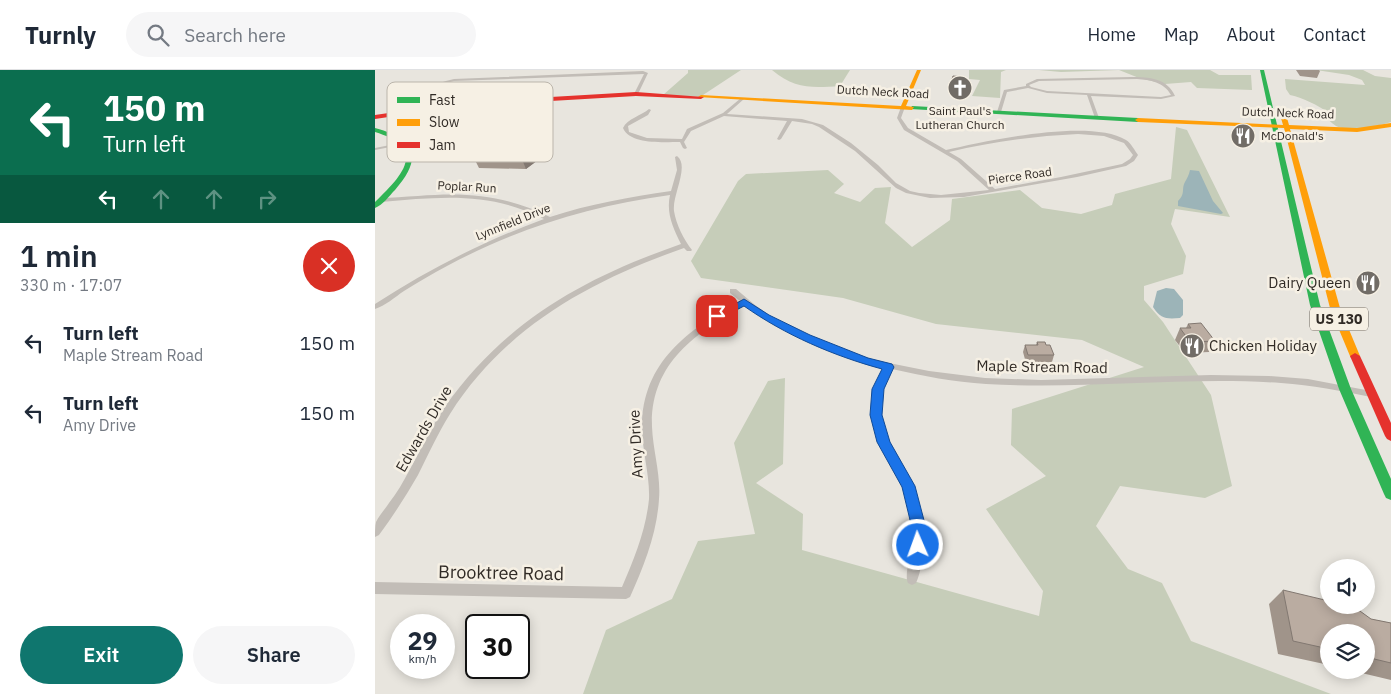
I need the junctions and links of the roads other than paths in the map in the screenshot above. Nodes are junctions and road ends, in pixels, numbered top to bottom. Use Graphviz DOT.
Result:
graph roads {
  1 [pos="919,70"];
  2 [pos="1269,71"];
  3 [pos="1031,76"];
  4 [pos="1039,80"];
  5 [pos="445,82"];
  6 [pos="1029,87"];
  7 [pos="636,94"];
  8 [pos="1089,94"];
  9 [pos="553,99"];
  10 [pos="742,99"];
  11 [pos="903,107"];
  12 [pos="649,110"];
  13 [pos="999,112"];
  14 [pos="724,115"];
  15 [pos="1097,118"];
  16 [pos="790,120"];
  17 [pos="1390,126"];
  18 [pos="1281,127"];
  19 [pos="375,130"];
  20 [pos="387,134"];
  21 [pos="779,139"];
  22 [pos="683,140"];
  23 [pos="685,148"];
  24 [pos="944,152"];
  25 [pos="677,156"];
  26 [pos="409,162"];
  27 [pos="993,190"];
  28 [pos="672,193"];
  29 [pos="378,203"];
  30 [pos="548,219"];
  31 [pos="1300,237"];
  32 [pos="1317,241"];
  33 [pos="733,291"];
  34 [pos="744,302"];
  35 [pos="375,307"];
  36 [pos="889,367"];
  37 [pos="1345,389"];
  38 [pos="1371,394"];
  39 [pos="1391,436"];
  40 [pos="1391,494"];
  41 [pos="375,532"];
  42 [pos="912,579"];
  43 [pos="375,588"];
  44 [pos="626,593"];
  1 -- 11 [label="main road"];
  2 -- 18 [label="main road, US 130"];
  3 -- 4 [label="street"];
  4 -- 6 [label="street"];
  4 -- 8 [label="street"];
  5 -- 7 [label="street"];
  6 -- 8 [label="street"];
  6 -- 13 [label="street"];
  7 -- 9 [label="main road, Dutch Neck Road"];
  7 -- 10 [label="main road, Dutch Neck Road"];
  8 -- 15 [label="street"];
  10 -- 11 [label="main road, Dutch Neck Road"];
  10 -- 14 [label="street"];
  11 -- 13 [label="main road, Dutch Neck Road"];
  11 -- 24 [label="street"];
  12 -- 22 [label="street"];
  13 -- 15 [label="main road, Dutch Neck Road"];
  14 -- 16 [label="street, Pierce Road"];
  14 -- 22 [label="street"];
  15 -- 18 [label="main road, Dutch Neck Road"];
  16 -- 21 [label="street"];
  16 -- 27 [label="street, Pierce Road"];
  17 -- 18 [label="main road, Dutch Neck Road"];
  18 -- 31 [label="main road, US 130"];
  18 -- 32 [label="main road, US 130"];
  19 -- 20 [label="main road"];
  22 -- 23 [label="street"];
  24 -- 27 [label="street"];
  24 -- 27 [label="street, Pierce Road"];
  25 -- 28 [label="street"];
  26 -- 29 [label="main road"];
  28 -- 30 [label="street, Lynnfield Drive"];
  28 -- 41 [label="street, Edwards Drive"];
  29 -- 30 [label="street, Poplar Run"];
  30 -- 35 [label="street, Lynnfield Drive"];
  31 -- 32 [label="street"];
  31 -- 37 [label="main road, US 130"];
  32 -- 38 [label="main road, US 130"];
  33 -- 34 [label="street, Maple Stream Road"];
  34 -- 36 [label="street, Maple Stream Road"];
  34 -- 44 [label="street, Amy Drive"];
  36 -- 37 [label="street, Maple Stream Road"];
  36 -- 42 [label="street"];
  37 -- 38 [label="street, Maple Stream Road"];
  37 -- 40 [label="main road, US 130"];
  38 -- 39 [label="main road, US 130"];
  43 -- 44 [label="street, Brooktree Road"];
}
